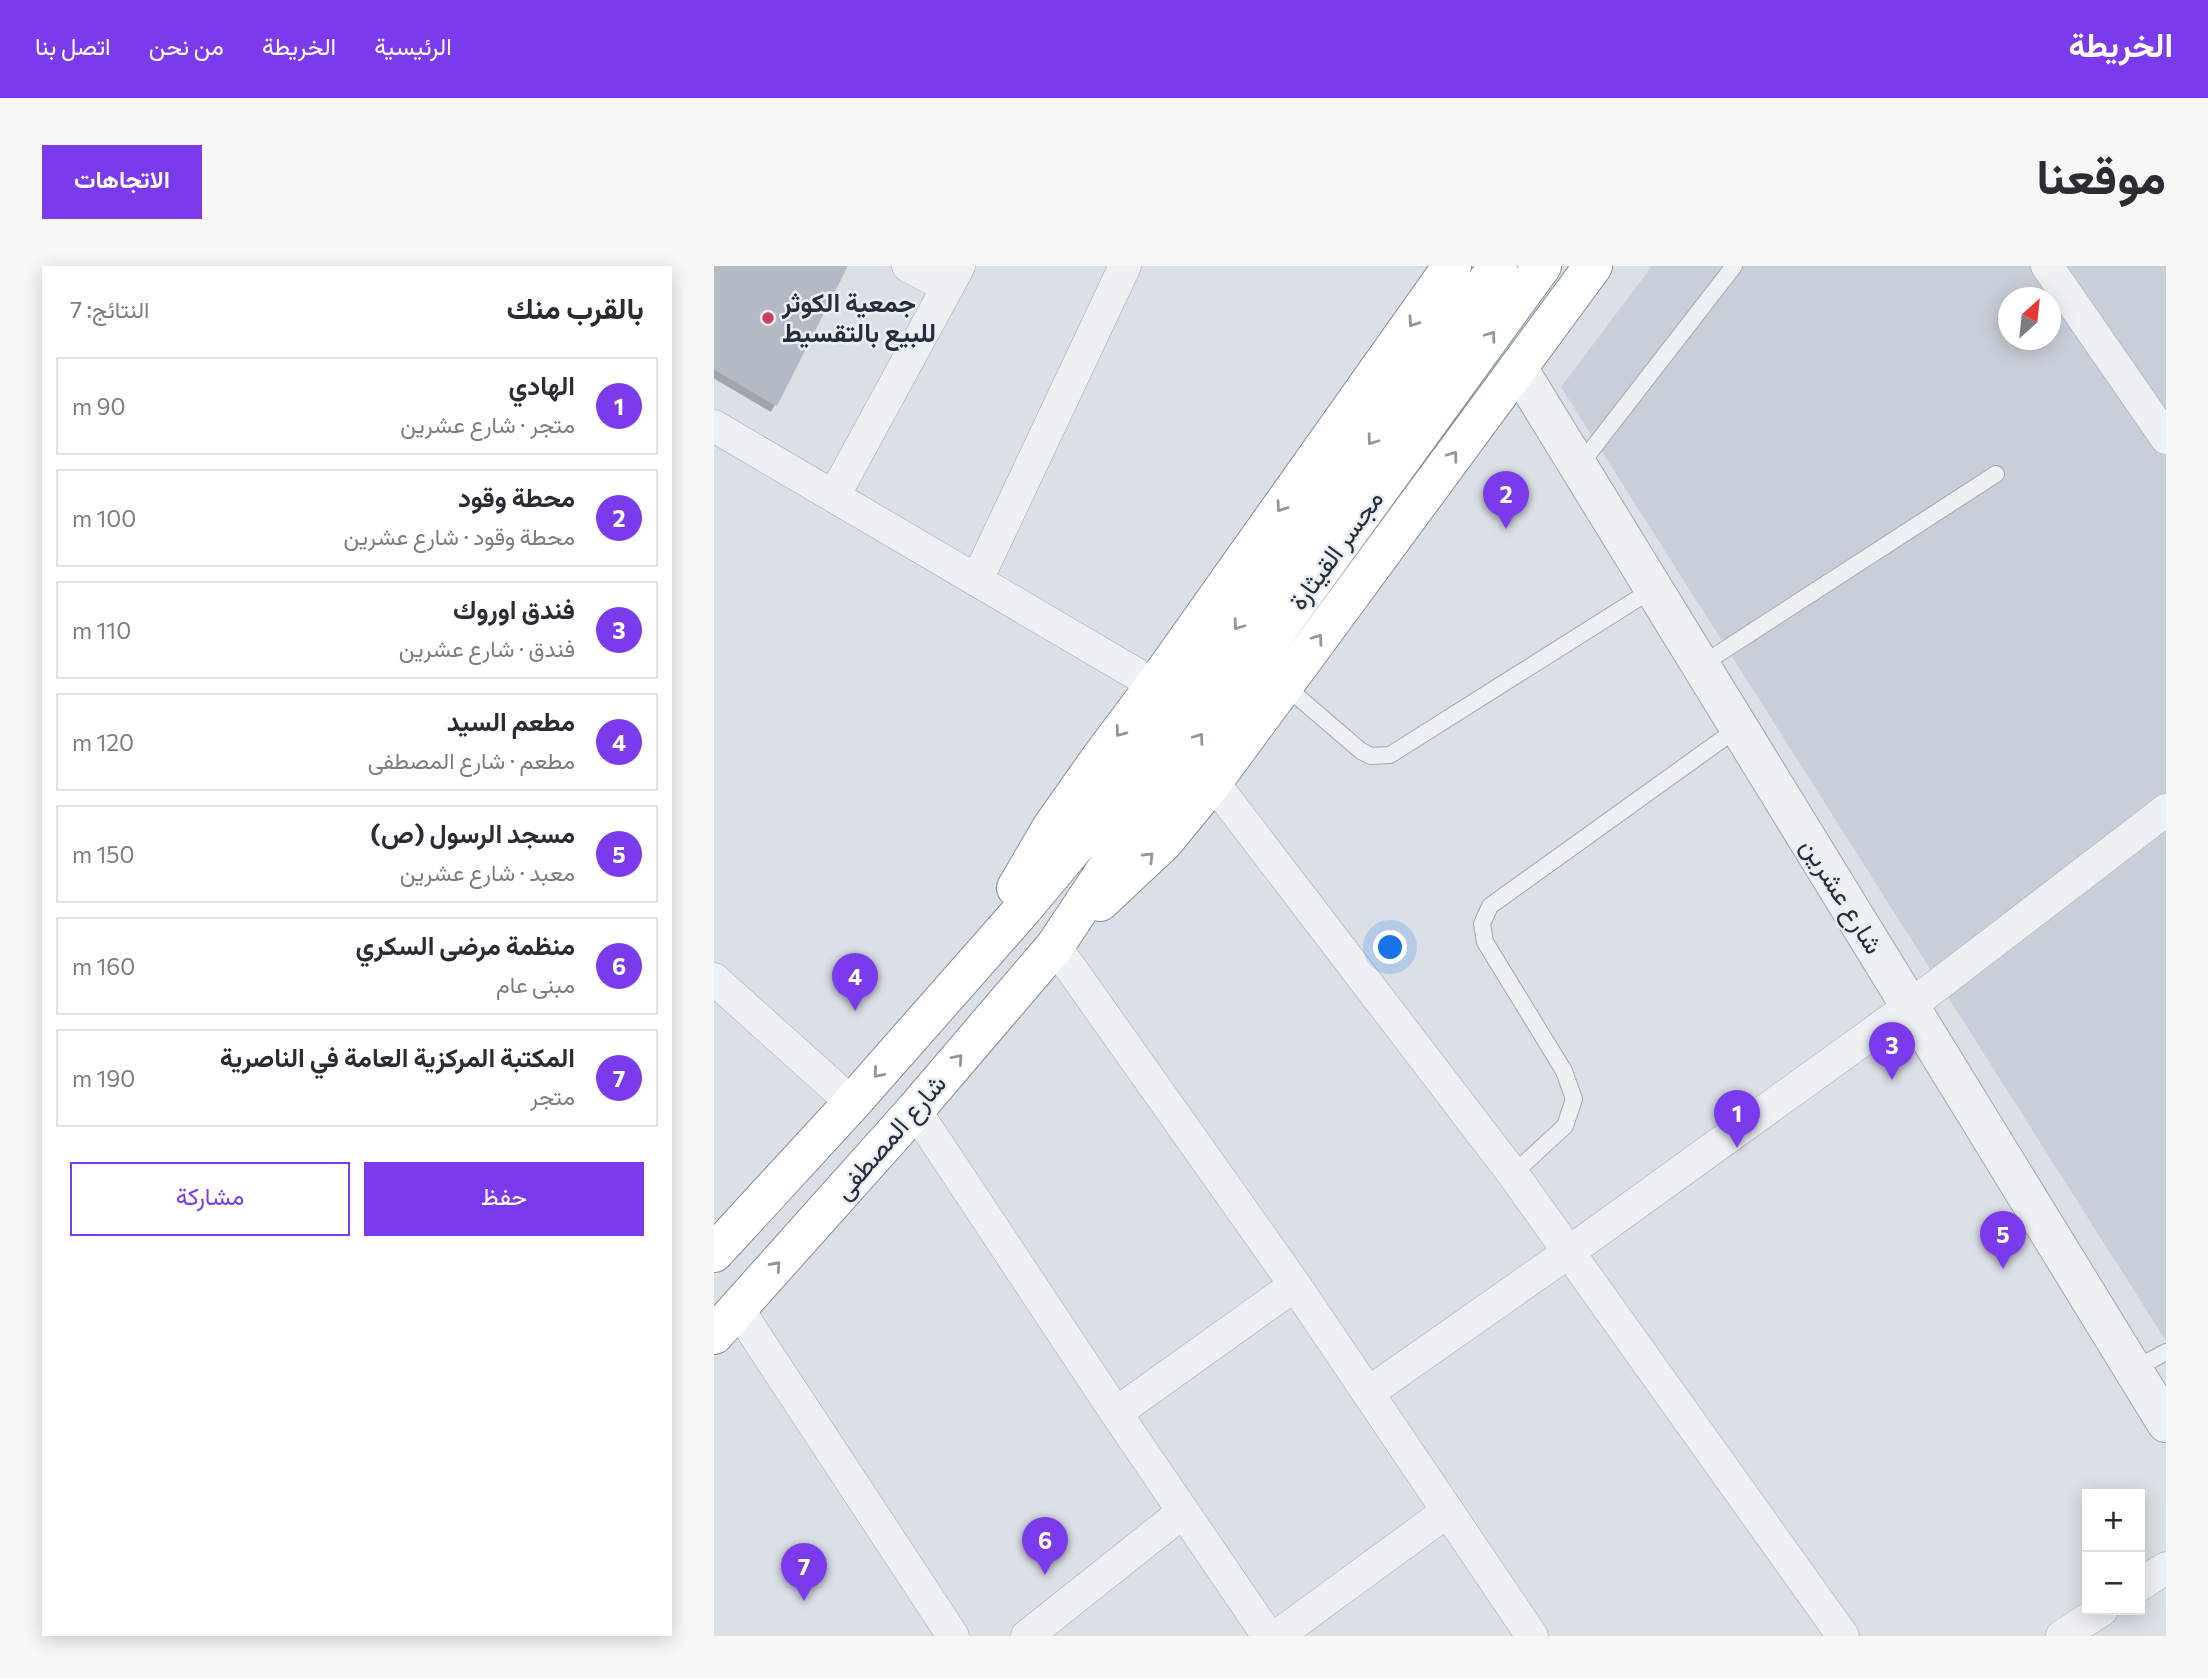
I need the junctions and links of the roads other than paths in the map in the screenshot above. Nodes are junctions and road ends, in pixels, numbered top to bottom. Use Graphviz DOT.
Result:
graph roads {
  1 [pos="908,266"];
  2 [pos="1125,266"];
  3 [pos="1498,266"];
  4 [pos="1542,266"];
  5 [pos="1593,266"];
  6 [pos="1734,266"];
  7 [pos="2047,266"];
  8 [pos="1450,267"];
  9 [pos="954,276"];
  10 [pos="1518,369"];
  11 [pos="714,426"];
  12 [pos="2166,438"];
  13 [pos="1578,467"];
  14 [pos="1996,474"];
  15 [pos="834,496"];
  16 [pos="977,580"];
  17 [pos="1653,589"];
  18 [pos="1700,665"];
  19 [pos="1155,685"];
  20 [pos="1284,685"];
  21 [pos="1738,727"];
  22 [pos="1213,782"];
  23 [pos="2166,810"];
  24 [pos="1116,823"];
  25 [pos="1058,941"];
  26 [pos="714,979"];
  27 [pos="939,1003"];
  28 [pos="1910,1006"];
  29 [pos="852,1102"];
  30 [pos="915,1110"];
  31 [pos="1513,1174"];
  32 [pos="1569,1252"];
  33 [pos="714,1253"];
  34 [pos="1296,1285"];
  35 [pos="726,1322"];
  36 [pos="2166,1352"];
  37 [pos="2133,1370"];
  38 [pos="1368,1393"];
  39 [pos="1116,1413"];
  40 [pos="2166,1423"];
  41 [pos="1448,1511"];
  42 [pos="1184,1512"];
  43 [pos="2166,1568"];
  44 [pos="2145,1582"];
  45 [pos="2094,1615"];
  46 [pos="953,1636"];
  47 [pos="1027,1636"];
  48 [pos="1268,1636"];
  49 [pos="1277,1636"];
  50 [pos="1532,1636"];
  51 [pos="1843,1636"];
  52 [pos="2062,1636"];
  1 -- 9 [label="street"];
  2 -- 16 [label="street"];
  3 -- 24 [label="highway, مجسر القيثارة, one-way"];
  24 -- 4 [label="highway, مجسر القيثارة, one-way"];
  5 -- 10 [label="highway"];
  6 -- 13 [label="lane"];
  7 -- 12 [label="street"];
  8 -- 19 [label="highway, one-way"];
  9 -- 15 [label="street"];
  10 -- 13 [label="street, شارع عشرين"];
  20 -- 10 [label="highway, one-way"];
  11 -- 15 [label="street"];
  13 -- 17 [label="street, شارع عشرين"];
  14 -- 18 [label="lane"];
  15 -- 16 [label="street"];
  16 -- 19 [label="street"];
  17 -- 18 [label="street, شارع عشرين"];
  17 -- 20 [label="lane"];
  18 -- 21 [label="street, شارع عشرين"];
  19 -- 27 [label="highway, one-way"];
  20 -- 22 [label="highway"];
  21 -- 28 [label="street, شارع عشرين"];
  21 -- 31 [label="lane"];
  25 -- 22 [label="highway, one-way"];
  22 -- 31 [label="street"];
  23 -- 28 [label="street"];
  24 -- 25 [label="highway"];
  24 -- 27 [label="highway"];
  30 -- 25 [label="highway, شارع المصطفى, one-way"];
  25 -- 34 [label="street"];
  26 -- 29 [label="street"];
  27 -- 29 [label="highway, شارع المصطفى, one-way"];
  28 -- 32 [label="street"];
  28 -- 37 [label="street, شارع عشرين"];
  29 -- 33 [label="highway, شارع المصطفى"];
  35 -- 30 [label="highway, شارع المصطفى, one-way"];
  30 -- 39 [label="street"];
  31 -- 32 [label="street"];
  32 -- 38 [label="street"];
  32 -- 51 [label="street"];
  34 -- 38 [label="street"];
  34 -- 39 [label="street"];
  35 -- 46 [label="street"];
  36 -- 37 [label="lane"];
  37 -- 40 [label="street, شارع عشرين"];
  38 -- 41 [label="street"];
  39 -- 42 [label="street"];
  41 -- 49 [label="street"];
  41 -- 50 [label="street"];
  42 -- 47 [label="street"];
  42 -- 48 [label="street"];
  43 -- 44 [label="street"];
  45 -- 52 [label="street"];
}
